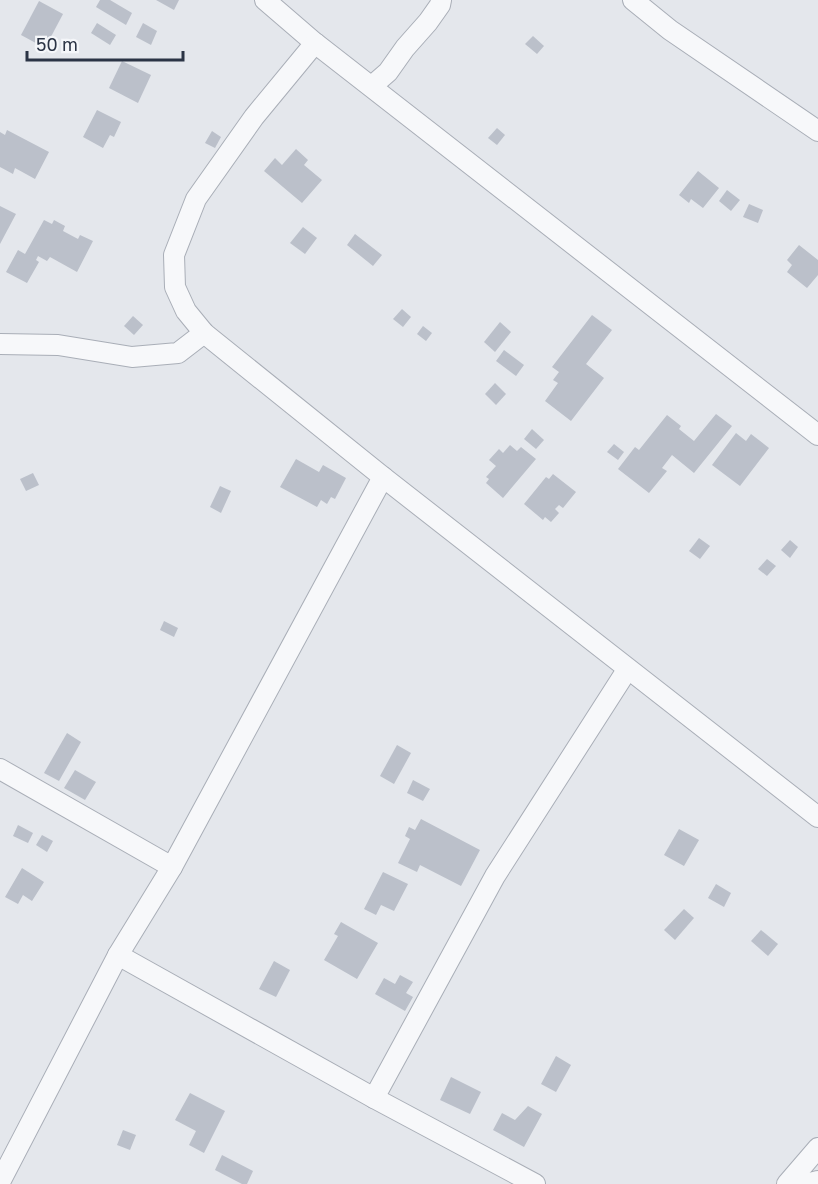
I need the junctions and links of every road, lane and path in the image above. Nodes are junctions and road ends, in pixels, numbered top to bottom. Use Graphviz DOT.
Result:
graph roads {
  1 [pos="266,0"];
  2 [pos="441,0"];
  3 [pos="633,0"];
  4 [pos="315,43"];
  5 [pos="372,86"];
  6 [pos="818,130"];
  7 [pos="204,333"];
  8 [pos="0,344"];
  9 [pos="818,435"];
  10 [pos="383,477"];
  11 [pos="627,670"];
  12 [pos="0,769"];
  13 [pos="818,817"];
  14 [pos="172,867"];
  15 [pos="118,956"];
  16 [pos="374,1098"];
  17 [pos="818,1148"];
  18 [pos="818,1181"];
  19 [pos="0,1182"];
  20 [pos="535,1184"];
  21 [pos="787,1184"];
  22 [pos="806,1184"];
  1 -- 4 [label="street"];
  2 -- 5 [label="street"];
  3 -- 6 [label="street"];
  4 -- 5 [label="street"];
  4 -- 7 [label="street"];
  5 -- 9 [label="street"];
  7 -- 8 [label="street"];
  7 -- 10 [label="street"];
  10 -- 11 [label="street"];
  10 -- 14 [label="street"];
  11 -- 13 [label="street"];
  11 -- 16 [label="street"];
  12 -- 14 [label="street"];
  14 -- 15 [label="street"];
  15 -- 16 [label="street"];
  15 -- 19 [label="street"];
  16 -- 20 [label="street"];
  17 -- 21 [label="street"];
  18 -- 22 [label="street"];
}
